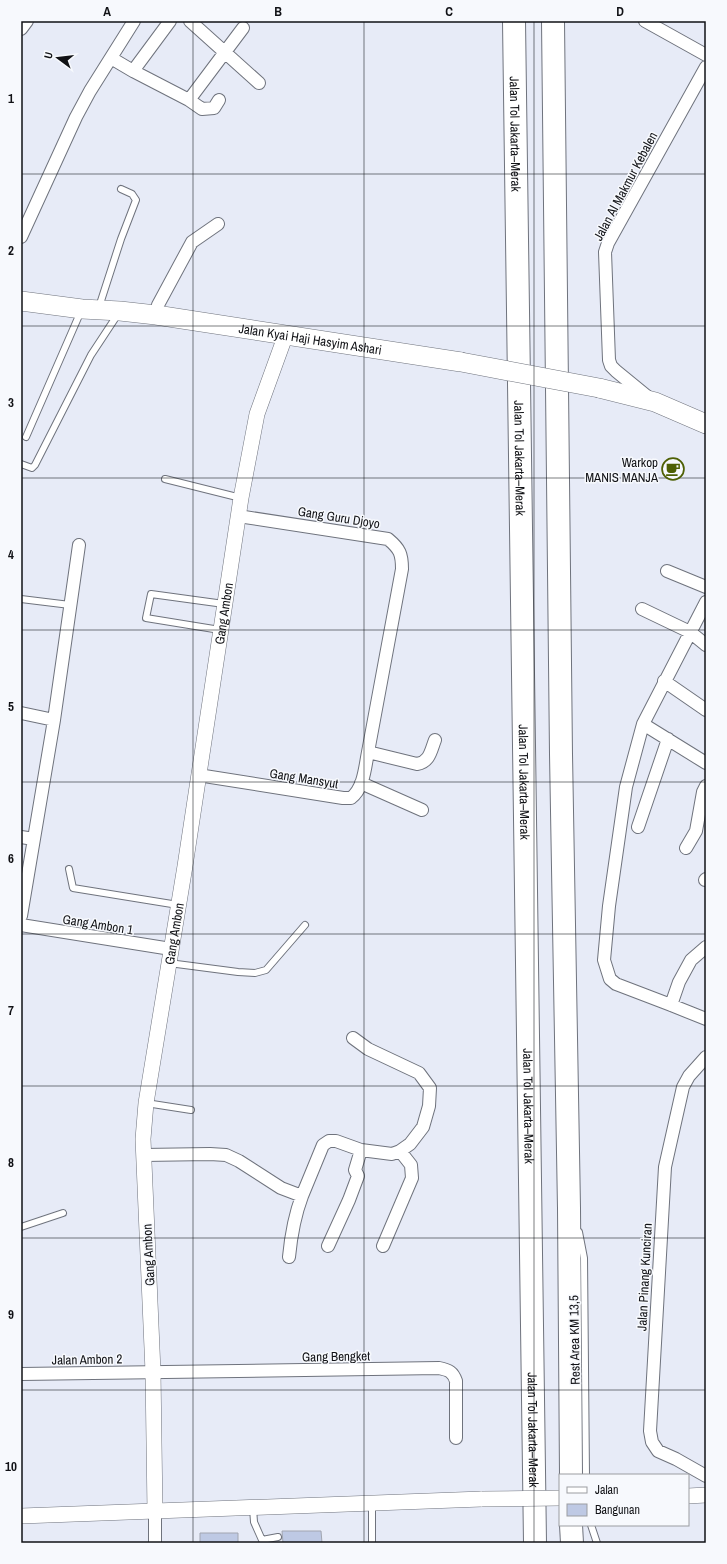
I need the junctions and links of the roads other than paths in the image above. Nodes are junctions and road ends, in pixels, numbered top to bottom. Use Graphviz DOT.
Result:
graph roads {
  1 [pos="27,21"];
  2 [pos="134,21"];
  3 [pos="170,21"];
  4 [pos="190,21"];
  5 [pos="514,21"];
  6 [pos="553,21"];
  7 [pos="645,21"];
  8 [pos="243,28"];
  9 [pos="21,29"];
  10 [pos="226,52"];
  11 [pos="706,54"];
  12 [pos="111,58"];
  13 [pos="706,67"];
  14 [pos="133,71"];
  15 [pos="259,83"];
  16 [pos="189,100"];
  17 [pos="219,100"];
  18 [pos="121,189"];
  19 [pos="218,224"];
  20 [pos="21,237"];
  21 [pos="21,301"];
  22 [pos="90,310"];
  23 [pos="120,311"];
  24 [pos="156,315"];
  25 [pos="286,334"];
  26 [pos="655,402"];
  27 [pos="706,424"];
  28 [pos="26,437"];
  29 [pos="21,464"];
  30 [pos="165,479"];
  31 [pos="241,498"];
  32 [pos="238,516"];
  33 [pos="79,545"];
  34 [pos="668,571"];
  35 [pos="706,587"];
  36 [pos="21,598"];
  37 [pos="706,602"];
  38 [pos="224,604"];
  39 [pos="70,605"];
  40 [pos="642,609"];
  41 [pos="220,630"];
  42 [pos="690,632"];
  43 [pos="706,645"];
  44 [pos="382,677"];
  45 [pos="664,681"];
  46 [pos="706,710"];
  47 [pos="21,713"];
  48 [pos="54,720"];
  49 [pos="643,724"];
  50 [pos="668,739"];
  51 [pos="435,740"];
  52 [pos="368,752"];
  53 [pos="706,763"];
  54 [pos="198,775"];
  55 [pos="361,782"];
  56 [pos="706,786"];
  57 [pos="422,810"];
  58 [pos="638,828"];
  59 [pos="701,834"];
  60 [pos="21,837"];
  61 [pos="34,839"];
  62 [pos="686,848"];
  63 [pos="69,868"];
  64 [pos="178,905"];
  65 [pos="21,916"];
  66 [pos="21,925"];
  67 [pos="305,925"];
  68 [pos="706,947"];
  69 [pos="170,956"];
  70 [pos="672,1005"];
  71 [pos="706,1019"];
  72 [pos="353,1038"];
  73 [pos="706,1057"];
  74 [pos="146,1103"];
  75 [pos="191,1110"];
  76 [pos="361,1150"];
  77 [pos="400,1151"];
  78 [pos="143,1156"];
  79 [pos="302,1196"];
  80 [pos="63,1213"];
  81 [pos="574,1218"];
  82 [pos="21,1226"];
  83 [pos="328,1246"];
  84 [pos="383,1246"];
  85 [pos="290,1257"];
  86 [pos="153,1372"];
  87 [pos="21,1374"];
  88 [pos="456,1438"];
  89 [pos="571,1474"];
  90 [pos="586,1474"];
  91 [pos="706,1476"];
  92 [pos="706,1495"];
  93 [pos="689,1496"];
  94 [pos="559,1498"];
  95 [pos="372,1503"];
  96 [pos="253,1507"];
  97 [pos="155,1512"];
  98 [pos="21,1516"];
  99 [pos="572,1526"];
  100 [pos="591,1526"];
  101 [pos="278,1537"];
  102 [pos="155,1543"];
  103 [pos="372,1543"];
  104 [pos="535,1543"];
  105 [pos="572,1543"];
  106 [pos="597,1543"];
  1 -- 9 [label="street"];
  2 -- 12 [label="street"];
  3 -- 14 [label="street"];
  4 -- 10 [label="street"];
  5 -- 104 [label="highway, Jalan Tol Jakarta–Merak"];
  6 -- 81 [label="highway"];
  7 -- 11 [label="street"];
  8 -- 10 [label="street"];
  10 -- 15 [label="street"];
  10 -- 16 [label="street"];
  12 -- 14 [label="street"];
  12 -- 20 [label="street"];
  13 -- 26 [label="street, Jalan Al Makmur Kebalen"];
  14 -- 16 [label="street"];
  16 -- 17 [label="street"];
  18 -- 22 [label="lane"];
  19 -- 24 [label="street"];
  21 -- 22 [label="main road, Jalan Kyai Haji Hasyim Ashari"];
  22 -- 23 [label="main road, Jalan Kyai Haji Hasyim Ashari"];
  22 -- 28 [label="lane"];
  23 -- 24 [label="main road, Jalan Kyai Haji Hasyim Ashari"];
  23 -- 29 [label="lane"];
  24 -- 25 [label="main road, Jalan Kyai Haji Hasyim Ashari"];
  25 -- 26 [label="main road, Jalan Kyai Haji Hasyim Ashari, bridge"];
  25 -- 31 [label="street, Gang Ambon"];
  26 -- 27 [label="main road, Jalan Kyai Haji Hasyim Ashari"];
  30 -- 31 [label="lane"];
  31 -- 32 [label="street, Gang Ambon"];
  32 -- 38 [label="street, Gang Ambon"];
  32 -- 44 [label="street, Gang Guru Djoyo"];
  33 -- 39 [label="street"];
  34 -- 35 [label="street"];
  36 -- 39 [label="lane"];
  37 -- 42 [label="street"];
  38 -- 41 [label="street, Gang Ambon"];
  38 -- 41 [label="lane"];
  39 -- 48 [label="street"];
  40 -- 42 [label="street"];
  41 -- 54 [label="street, Gang Ambon"];
  42 -- 43 [label="street"];
  42 -- 45 [label="street"];
  44 -- 52 [label="street, Gang Mansyut"];
  45 -- 46 [label="street"];
  45 -- 49 [label="street"];
  47 -- 48 [label="street"];
  48 -- 61 [label="street"];
  49 -- 50 [label="street"];
  49 -- 70 [label="street"];
  50 -- 53 [label="street"];
  50 -- 58 [label="street"];
  51 -- 52 [label="street"];
  52 -- 55 [label="street, Gang Mansyut"];
  54 -- 55 [label="street, Gang Mansyut"];
  54 -- 64 [label="street, Gang Ambon"];
  55 -- 57 [label="street"];
  56 -- 59 [label="street"];
  59 -- 62 [label="street"];
  60 -- 61 [label="street"];
  61 -- 65 [label="street"];
  63 -- 64 [label="lane"];
  64 -- 69 [label="street, Gang Ambon"];
  66 -- 69 [label="street, Gang Ambon 1"];
  67 -- 69 [label="lane"];
  68 -- 70 [label="street"];
  69 -- 74 [label="street, Gang Ambon"];
  70 -- 71 [label="street"];
  72 -- 77 [label="street"];
  73 -- 91 [label="street, Jalan Pinang Kunciran"];
  74 -- 75 [label="lane"];
  74 -- 78 [label="street, Gang Ambon"];
  76 -- 77 [label="street"];
  76 -- 79 [label="street"];
  76 -- 83 [label="street"];
  77 -- 84 [label="street"];
  78 -- 79 [label="street"];
  78 -- 86 [label="street, Gang Ambon"];
  79 -- 85 [label="street"];
  80 -- 82 [label="lane"];
  81 -- 89 [label="highway"];
  81 -- 90 [label="lane, Rest Area KM 13,5"];
  86 -- 87 [label="street, Jalan Ambon 2"];
  86 -- 88 [label="street, Gang Bengket"];
  86 -- 97 [label="street, Gang Ambon"];
  92 -- 93 [label="street"];
  94 -- 95 [label="street, bridge"];
  95 -- 96 [label="street"];
  95 -- 103 [label="lane"];
  96 -- 97 [label="street"];
  96 -- 101 [label="lane"];
  97 -- 98 [label="street"];
  97 -- 102 [label="street, Gang Ambon"];
  99 -- 105 [label="highway"];
  100 -- 106 [label="lane"];
}
